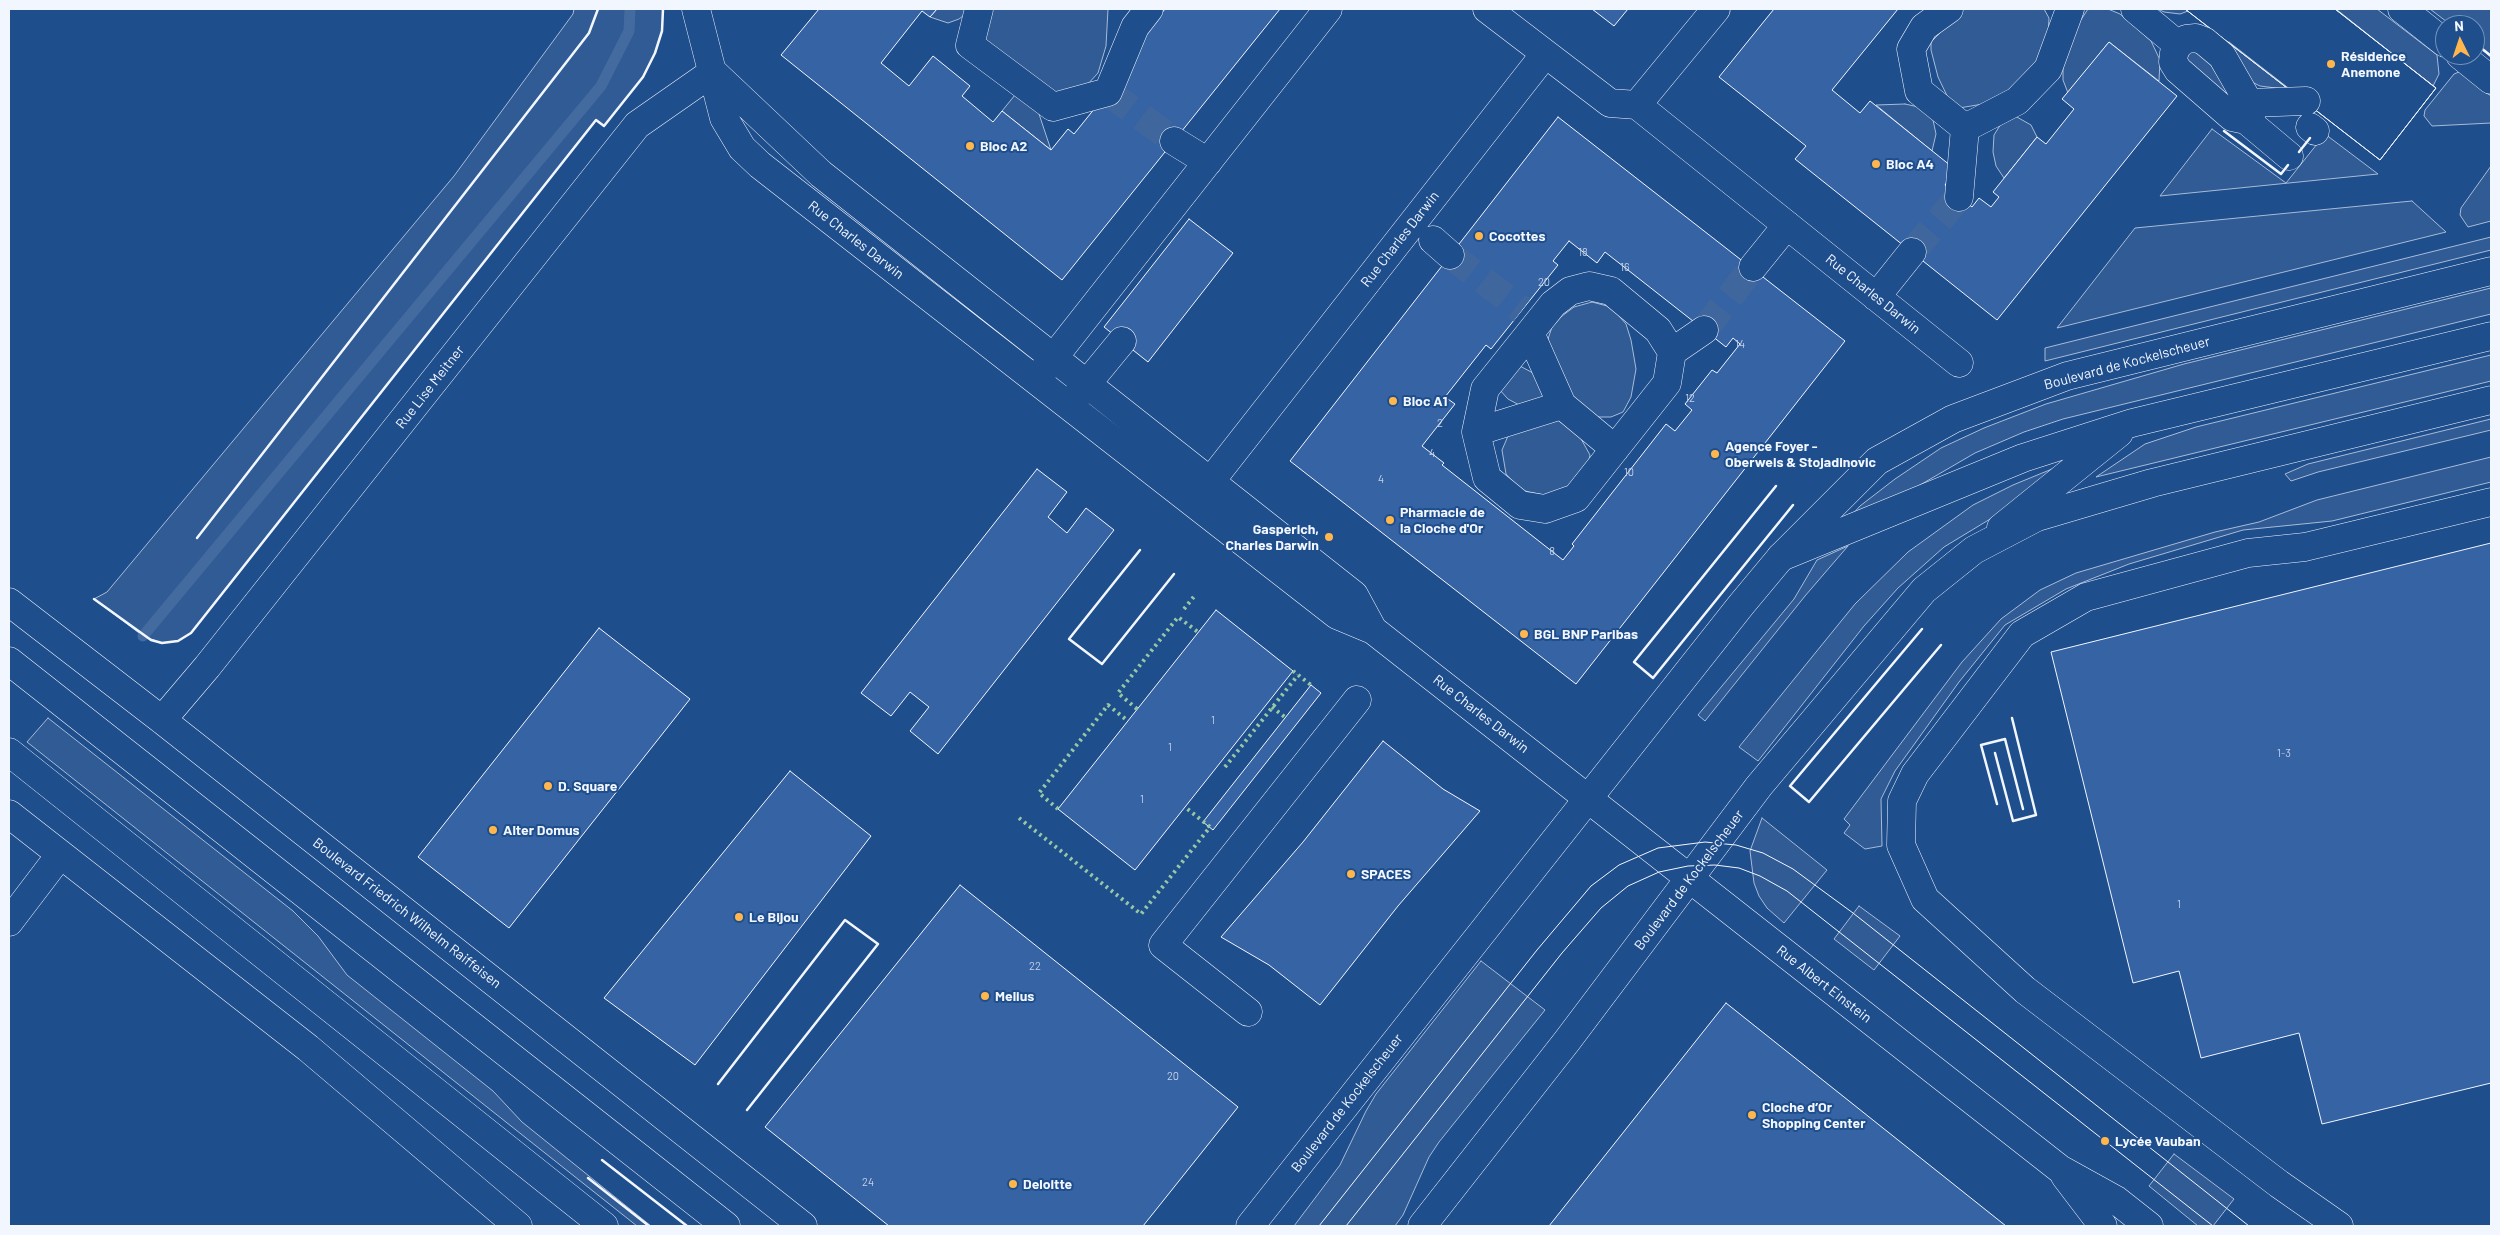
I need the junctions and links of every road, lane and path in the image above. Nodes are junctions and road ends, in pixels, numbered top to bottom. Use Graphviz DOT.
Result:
graph roads {
  1 [pos="696,9"];
  2 [pos="979,9"];
  3 [pos="1328,9"];
  4 [pos="1487,9"];
  5 [pos="1716,9"];
  6 [pos="1949,9"];
  7 [pos="2070,9"];
  8 [pos="2135,9"];
  9 [pos="2402,9"];
  10 [pos="1137,15"];
  11 [pos="2435,35"];
  12 [pos="2178,44"];
  13 [pos="1545,54"];
  14 [pos="2472,65"];
  15 [pos="714,72"];
  16 [pos="2491,80"];
  17 [pos="2306,101"];
  18 [pos="1637,105"];
  19 [pos="2247,112"];
  20 [pos="1965,128"];
  21 [pos="1174,141"];
  22 [pos="2289,156"];
  23 [pos="1208,162"];
  24 [pos="1959,197"];
  25 [pos="1787,225"];
  26 [pos="1912,252"];
  27 [pos="1753,267"];
  28 [pos="2491,271"];
  29 [pos="1876,297"];
  30 [pos="1530,322"];
  31 [pos="1704,330"];
  32 [pos="2491,336"];
  33 [pos="1122,341"];
  34 [pos="1672,352"];
  35 [pos="1054,358"];
  36 [pos="1959,364"];
  37 [pos="1036,381"];
  38 [pos="1087,384"];
  39 [pos="2491,400"];
  40 [pos="1562,405"];
  41 [pos="1069,406"];
  42 [pos="2132,423"];
  43 [pos="1476,432"];
  44 [pos="1615,449"];
  45 [pos="1210,482"];
  46 [pos="2491,502"];
  47 [pos="1193,503"];
  48 [pos="1974,550"];
  49 [pos="1781,557"];
  50 [pos="9,602"];
  51 [pos="1373,630"];
  52 [pos="9,661"];
  53 [pos="1357,700"];
  54 [pos="162,720"];
  55 [pos="9,752"];
  56 [pos="1589,799"];
  57 [pos="9,814"];
  58 [pos="60,855"];
  59 [pos="1690,879"];
  60 [pos="9,922"];
  61 [pos="1248,1012"];
  62 [pos="2060,1169"];
  63 [pos="518,1226"];
  64 [pos="604,1226"];
  65 [pos="726,1226"];
  66 [pos="802,1226"];
  67 [pos="1250,1226"];
  68 [pos="1422,1226"];
  69 [pos="2103,1226"];
  70 [pos="2149,1226"];
  71 [pos="2339,1226"];
  1 -- 15 [label="street, Rue Charles Darwin"];
  2 -- 10 [label="street"];
  3 -- 23 [label="street"];
  4 -- 13 [label="street"];
  5 -- 18 [label="street"];
  6 -- 20 [label="street"];
  7 -- 20 [label="street"];
  8 -- 12 [label="street"];
  9 -- 11 [label="street"];
  12 -- 19 [label="street"];
  12 -- 19 [label="street"];
  13 -- 18 [label="street"];
  13 -- 45 [label="street, Rue Charles Darwin"];
  14 -- 16 [label="street"];
  15 -- 35 [label="street, Rue Charles Darwin"];
  15 -- 37 [label="street, Rue Charles Darwin"];
  15 -- 54 [label="street, Rue Lise Meitner"];
  17 -- 19 [label="street"];
  18 -- 25 [label="street, Rue Charles Darwin"];
  19 -- 22 [label="street"];
  20 -- 24 [label="street"];
  21 -- 23 [label="street"];
  23 -- 35 [label="street"];
  25 -- 27 [label="street"];
  25 -- 29 [label="street, Rue Charles Darwin"];
  26 -- 29 [label="street"];
  28 -- 49 [label="street, Boulevard de Kockelscheuer"];
  29 -- 36 [label="street, Rue Charles Darwin"];
  30 -- 34 [label="street"];
  30 -- 40 [label="street"];
  30 -- 43 [label="street"];
  31 -- 34 [label="street"];
  32 -- 42 [label="street, Boulevard de Kockelscheuer"];
  33 -- 38 [label="street"];
  34 -- 44 [label="street"];
  35 -- 37 [label="street"];
  35 -- 38 [label="street, Rue Charles Darwin"];
  37 -- 41 [label="street, Rue Charles Darwin"];
  38 -- 41 [label="street"];
  38 -- 45 [label="street, Rue Charles Darwin"];
  39 -- 48 [label="street, Boulevard de Kockelscheuer"];
  40 -- 43 [label="street"];
  40 -- 44 [label="street"];
  41 -- 47 [label="street, Rue Charles Darwin"];
  42 -- 48 [label="street, Boulevard de Kockelscheuer"];
  42 -- 49 [label="street, Boulevard de Kockelscheuer"];
  43 -- 44 [label="street"];
  45 -- 47 [label="street, Rue Charles Darwin"];
  45 -- 51 [label="street, Rue Charles Darwin"];
  46 -- 71 [label="street"];
  47 -- 51 [label="street, Rue Charles Darwin"];
  48 -- 59 [label="street, Boulevard de Kockelscheuer"];
  49 -- 56 [label="street, Boulevard de Kockelscheuer"];
  50 -- 54 [label="street, Boulevard Friedrich Wilhelm Raiffeisen"];
  51 -- 56 [label="street, Rue Charles Darwin"];
  52 -- 65 [label="street"];
  53 -- 61 [label="street"];
  54 -- 66 [label="street, Boulevard Friedrich Wilhelm Raiffeisen"];
  55 -- 64 [label="street"];
  56 -- 59 [label="street, Rue Albert Einstein"];
  56 -- 67 [label="street, Boulevard de Kockelscheuer"];
  57 -- 58 [label="street"];
  58 -- 60 [label="street"];
  58 -- 63 [label="street"];
  59 -- 62 [label="street, Rue Albert Einstein"];
  59 -- 68 [label="street, Boulevard de Kockelscheuer"];
  62 -- 69 [label="street, Rue Albert Einstein"];
  62 -- 70 [label="street, Rue Albert Einstein"];
}
